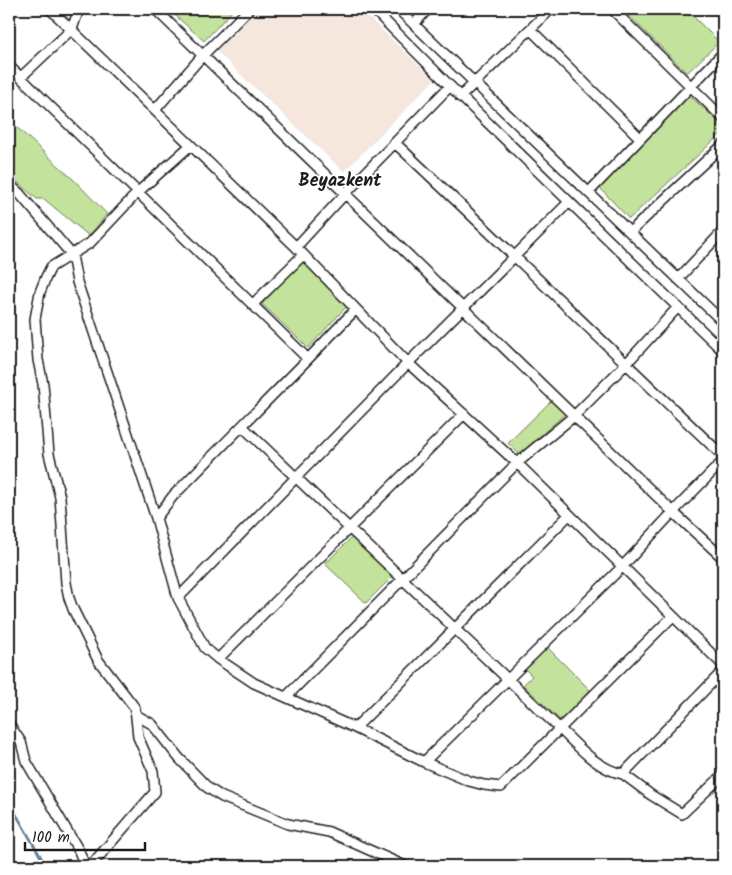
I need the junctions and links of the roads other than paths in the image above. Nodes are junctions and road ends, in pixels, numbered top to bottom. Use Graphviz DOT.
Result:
graph roads {
  1 [pos="50,9"];
  2 [pos="79,9"];
  3 [pos="155,9"];
  4 [pos="249,9"];
  5 [pos="373,9"];
  6 [pos="398,9"];
  7 [pos="428,9"];
  8 [pos="551,9"];
  9 [pos="612,9"];
  10 [pos="414,24"];
  11 [pos="72,29"];
  12 [pos="531,30"];
  13 [pos="723,53"];
  14 [pos="202,55"];
  15 [pos="9,66"];
  16 [pos="21,77"];
  17 [pos="474,83"];
  18 [pos="691,85"];
  19 [pos="450,86"];
  20 [pos="460,97"];
  21 [pos="155,110"];
  22 [pos="723,118"];
  23 [pos="640,138"];
  24 [pos="395,143"];
  25 [pos="191,145"];
  26 [pos="723,145"];
  27 [pos="9,184"];
  28 [pos="138,192"];
  29 [pos="588,192"];
  30 [pos="344,194"];
  31 [pos="569,202"];
  32 [pos="630,232"];
  33 [pos="722,235"];
  34 [pos="296,247"];
  35 [pos="72,254"];
  36 [pos="303,255"];
  37 [pos="515,256"];
  38 [pos="678,279"];
  39 [pos="253,304"];
  40 [pos="678,307"];
  41 [pos="462,308"];
  42 [pos="356,309"];
  43 [pos="723,322"];
  44 [pos="723,351"];
  45 [pos="308,359"];
  46 [pos="408,363"];
  47 [pos="626,364"];
  48 [pos="464,414"];
  49 [pos="574,416"];
  50 [pos="242,426"];
  51 [pos="723,456"];
  52 [pos="723,461"];
  53 [pos="517,463"];
  54 [pos="296,477"];
  55 [pos="673,512"];
  56 [pos="569,515"];
  57 [pos="156,518"];
  58 [pos="351,528"];
  59 [pos="723,558"];
  60 [pos="622,567"];
  61 [pos="403,578"];
  62 [pos="178,598"];
  63 [pos="673,616"];
  64 [pos="455,628"];
  65 [pos="218,660"];
  66 [pos="723,665"];
  67 [pos="723,671"];
  68 [pos="508,680"];
  69 [pos="286,697"];
  70 [pos="136,715"];
  71 [pos="9,724"];
  72 [pos="354,728"];
  73 [pos="560,729"];
  74 [pos="424,762"];
  75 [pos="623,774"];
  76 [pos="723,775"];
  77 [pos="85,866"];
  78 [pos="92,866"];
  79 [pos="405,866"];
  1 -- 11 [label="street"];
  2 -- 11 [label="street"];
  3 -- 14 [label="street"];
  4 -- 14 [label="street"];
  5 -- 19 [label="street"];
  6 -- 10 [label="street"];
  7 -- 10 [label="street"];
  8 -- 12 [label="street"];
  9 -- 18 [label="street"];
  10 -- 17 [label="street"];
  11 -- 16 [label="street"];
  11 -- 21 [label="street"];
  12 -- 17 [label="street"];
  12 -- 23 [label="street"];
  13 -- 18 [label="street"];
  14 -- 21 [label="street"];
  14 -- 30 [label="street"];
  15 -- 16 [label="street"];
  16 -- 28 [label="street"];
  17 -- 20 [label="street"];
  17 -- 29 [label="street"];
  18 -- 22 [label="street"];
  18 -- 23 [label="street"];
  19 -- 20 [label="street"];
  19 -- 24 [label="street"];
  20 -- 31 [label="street"];
  21 -- 25 [label="street"];
  23 -- 29 [label="street"];
  24 -- 30 [label="street"];
  24 -- 37 [label="street"];
  25 -- 28 [label="street"];
  25 -- 34 [label="street"];
  26 -- 32 [label="street"];
  27 -- 35 [label="street"];
  28 -- 35 [label="street"];
  28 -- 39 [label="street"];
  29 -- 32 [label="street"];
  30 -- 34 [label="street"];
  30 -- 41 [label="street"];
  31 -- 37 [label="street"];
  31 -- 40 [label="street"];
  32 -- 38 [label="street"];
  33 -- 38 [label="street"];
  34 -- 36 [label="street"];
  35 -- 57 [label="street"];
  35 -- 70 [label="street"];
  36 -- 39 [label="street"];
  36 -- 42 [label="street"];
  37 -- 41 [label="street"];
  37 -- 47 [label="street"];
  38 -- 43 [label="street"];
  39 -- 45 [label="street"];
  40 -- 44 [label="street"];
  40 -- 47 [label="street"];
  41 -- 46 [label="street"];
  41 -- 49 [label="street"];
  42 -- 45 [label="street"];
  42 -- 46 [label="street"];
  45 -- 50 [label="street"];
  46 -- 48 [label="street"];
  46 -- 54 [label="street"];
  47 -- 49 [label="street"];
  47 -- 51 [label="street"];
  48 -- 53 [label="street"];
  48 -- 58 [label="street"];
  49 -- 53 [label="street"];
  49 -- 55 [label="street"];
  50 -- 54 [label="street"];
  50 -- 57 [label="street"];
  52 -- 55 [label="street"];
  53 -- 56 [label="street"];
  53 -- 61 [label="street"];
  54 -- 58 [label="street"];
  54 -- 62 [label="street"];
  55 -- 59 [label="street"];
  55 -- 60 [label="street"];
  56 -- 60 [label="street"];
  56 -- 64 [label="street"];
  57 -- 62 [label="street"];
  58 -- 61 [label="street"];
  58 -- 65 [label="street"];
  60 -- 63 [label="street"];
  60 -- 68 [label="street"];
  61 -- 64 [label="street"];
  61 -- 69 [label="street"];
  62 -- 65 [label="street"];
  63 -- 66 [label="street"];
  63 -- 73 [label="street"];
  64 -- 68 [label="street"];
  64 -- 72 [label="street"];
  65 -- 69 [label="street"];
  67 -- 75 [label="street"];
  68 -- 73 [label="street"];
  68 -- 74 [label="street"];
  69 -- 72 [label="street"];
  70 -- 78 [label="street"];
  70 -- 79 [label="street"];
  71 -- 77 [label="street"];
  72 -- 74 [label="street"];
  73 -- 74 [label="street"];
  73 -- 75 [label="street"];
  75 -- 76 [label="street"];
}
